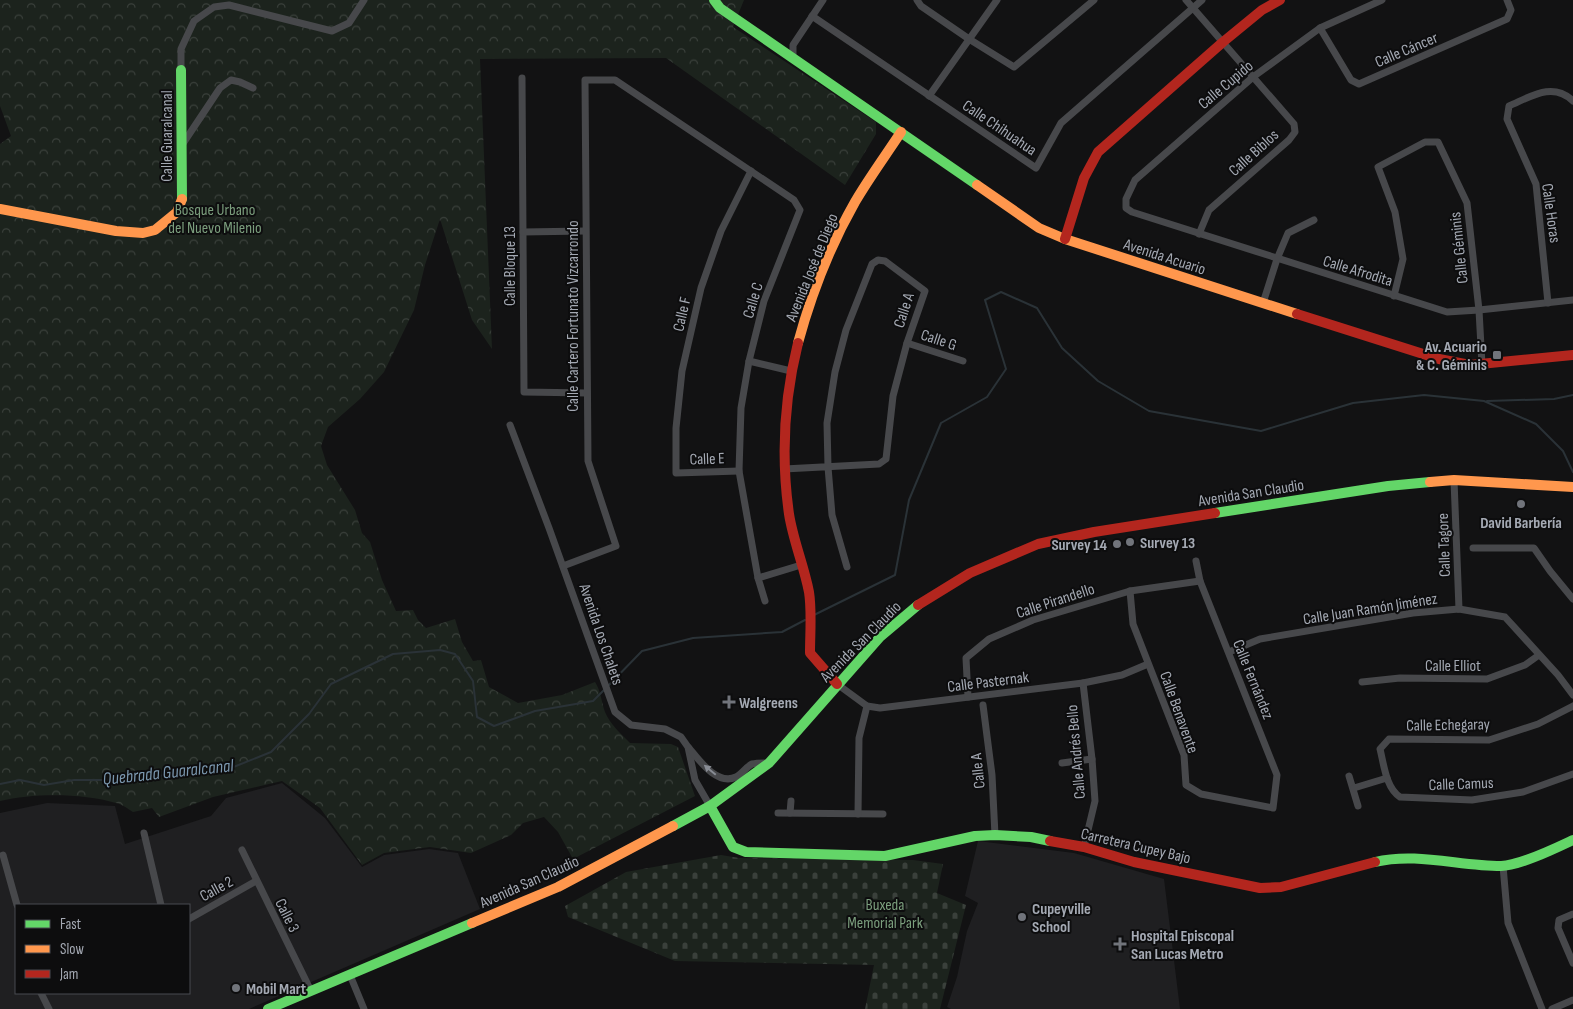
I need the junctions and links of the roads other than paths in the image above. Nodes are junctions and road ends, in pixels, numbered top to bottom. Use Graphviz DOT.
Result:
graph roads {
  1 [pos="364,0"];
  2 [pos="714,0"];
  3 [pos="823,0"];
  4 [pos="917,0"];
  5 [pos="997,0"];
  6 [pos="1094,0"];
  7 [pos="1186,0"];
  8 [pos="1202,0"];
  9 [pos="1280,0"];
  10 [pos="1382,0"];
  11 [pos="1506,0"];
  12 [pos="1192,7"];
  13 [pos="812,16"];
  14 [pos="1320,28"];
  15 [pos="969,39"];
  16 [pos="1223,42"];
  17 [pos="794,58"];
  18 [pos="181,70"];
  19 [pos="1253,77"];
  20 [pos="522,78"];
  21 [pos="253,88"];
  22 [pos="637,93"];
  23 [pos="929,96"];
  24 [pos="1573,100"];
  25 [pos="901,132"];
  26 [pos="182,145"];
  27 [pos="750,171"];
  28 [pos="0,209"];
  29 [pos="1140,215"];
  30 [pos="1314,220"];
  31 [pos="585,231"];
  32 [pos="523,232"];
  33 [pos="1199,234"];
  34 [pos="1065,239"];
  35 [pos="1277,259"];
  36 [pos="1394,296"];
  37 [pos="1573,300"];
  38 [pos="1263,303"];
  39 [pos="1548,303"];
  40 [pos="1479,310"];
  41 [pos="907,343"];
  42 [pos="1573,355"];
  43 [pos="749,361"];
  44 [pos="963,361"];
  45 [pos="1482,365"];
  46 [pos="791,371"];
  47 [pos="587,394"];
  48 [pos="510,425"];
  49 [pos="828,467"];
  50 [pos="784,469"];
  51 [pos="739,471"];
  52 [pos="676,473"];
  53 [pos="1454,480"];
  54 [pos="1573,487"];
  55 [pos="1473,548"];
  56 [pos="1196,561"];
  57 [pos="801,565"];
  58 [pos="563,566"];
  59 [pos="847,567"];
  60 [pos="758,578"];
  61 [pos="1200,581"];
  62 [pos="1130,591"];
  63 [pos="1573,599"];
  64 [pos="764,601"];
  65 [pos="1459,609"];
  66 [pos="1229,652"];
  67 [pos="1539,655"];
  68 [pos="1148,664"];
  69 [pos="1362,682"];
  70 [pos="1083,683"];
  71 [pos="837,684"];
  72 [pos="1573,695"];
  73 [pos="968,697"];
  74 [pos="983,705"];
  75 [pos="867,706"];
  76 [pos="1573,706"];
  77 [pos="688,747"];
  78 [pos="1092,759"];
  79 [pos="769,763"];
  80 [pos="1062,763"];
  81 [pos="1573,774"];
  82 [pos="1349,776"];
  83 [pos="1387,778"];
  84 [pos="1354,788"];
  85 [pos="791,801"];
  86 [pos="710,806"];
  87 [pos="1358,806"];
  88 [pos="1273,808"];
  89 [pos="778,813"];
  90 [pos="790,813"];
  91 [pos="858,814"];
  92 [pos="883,814"];
  93 [pos="144,834"];
  94 [pos="995,835"];
  95 [pos="1573,840"];
  96 [pos="1084,847"];
  97 [pos="242,850"];
  98 [pos="2,855"];
  99 [pos="1503,866"];
  100 [pos="256,881"];
  101 [pos="17,904"];
  102 [pos="161,904"];
  103 [pos="1573,914"];
  104 [pos="190,918"];
  105 [pos="1573,963"];
  106 [pos="350,975"];
  107 [pos="311,991"];
  108 [pos="42,994"];
  109 [pos="1573,1000"];
  110 [pos="49,1009"];
  111 [pos="268,1009"];
  112 [pos="364,1009"];
  113 [pos="1542,1009"];
  114 [pos="1552,1009"];
  1 -- 18 [label="street, Calle Guaralcanal"];
  2 -- 17 [label="street"];
  3 -- 13 [label="street"];
  4 -- 15 [label="street"];
  5 -- 15 [label="street"];
  6 -- 15 [label="street"];
  7 -- 12 [label="street, Calle Biblos"];
  8 -- 12 [label="street"];
  9 -- 16 [label="street"];
  10 -- 14 [label="street, Calle Cupido"];
  11 -- 14 [label="street, Calle Cáncer"];
  12 -- 16 [label="street, Calle Biblos"];
  12 -- 23 [label="street, Calle Chihuahua"];
  13 -- 17 [label="street"];
  13 -- 23 [label="street, Calle Chihuahua"];
  14 -- 19 [label="street, Calle Cupido"];
  15 -- 23 [label="street"];
  16 -- 19 [label="street, Calle Biblos"];
  16 -- 34 [label="street"];
  17 -- 25 [label="street, Avenida Acuario"];
  18 -- 26 [label="street, Calle Guaralcanal"];
  19 -- 29 [label="street, Calle Cupido"];
  19 -- 33 [label="street, Calle Biblos"];
  20 -- 32 [label="street, Calle Bloque 13"];
  21 -- 26 [label="street"];
  22 -- 27 [label="street, Calle C"];
  22 -- 31 [label="street, Calle Cartero Fortunato Vizcarrondo"];
  24 -- 39 [label="street, Calle Horas"];
  25 -- 34 [label="street, Avenida Acuario"];
  25 -- 46 [label="street, Avenida José de Diego"];
  26 -- 28 [label="street, Calle Guaralcanal"];
  27 -- 43 [label="street, Calle C"];
  27 -- 52 [label="street, Calle F"];
  29 -- 33 [label="street, Calle Afrodita"];
  30 -- 35 [label="street"];
  31 -- 32 [label="street"];
  31 -- 47 [label="street, Calle Cartero Fortunato Vizcarrondo"];
  32 -- 47 [label="street, Calle Bloque 13"];
  33 -- 35 [label="street, Calle Afrodita"];
  34 -- 38 [label="street, Avenida Acuario"];
  35 -- 36 [label="street, Calle Afrodita"];
  35 -- 38 [label="street"];
  36 -- 40 [label="street, Calle Afrodita"];
  36 -- 40 [label="street, Calle Géminis"];
  37 -- 39 [label="street, Calle Afrodita"];
  38 -- 45 [label="street, Avenida Acuario"];
  39 -- 40 [label="street, Calle Afrodita"];
  40 -- 45 [label="street, Calle Géminis"];
  41 -- 44 [label="street, Calle G"];
  41 -- 49 [label="street, Calle A"];
  41 -- 49 [label="street, Calle A"];
  42 -- 45 [label="street, Avenida Acuario"];
  43 -- 46 [label="street"];
  43 -- 51 [label="street, Calle C"];
  46 -- 50 [label="street, Avenida José de Diego"];
  47 -- 58 [label="street, Calle Cartero Fortunato Vizcarrondo"];
  48 -- 58 [label="street, Avenida Los Chalets"];
  49 -- 50 [label="street, Calle A"];
  49 -- 59 [label="street, Calle A"];
  50 -- 57 [label="street, Avenida José de Diego"];
  51 -- 52 [label="street, Calle E"];
  51 -- 60 [label="street, Calle C"];
  53 -- 54 [label="street, Avenida San Claudio"];
  53 -- 65 [label="street, Calle Tagore"];
  53 -- 71 [label="street, Avenida San Claudio"];
  55 -- 63 [label="street"];
  56 -- 61 [label="street, Calle Fernández"];
  57 -- 60 [label="street"];
  57 -- 71 [label="street, Avenida José de Diego"];
  58 -- 77 [label="street, Avenida Los Chalets"];
  60 -- 64 [label="street, Calle C"];
  61 -- 62 [label="street, Calle Pirandello"];
  61 -- 66 [label="street, Calle Fernández"];
  62 -- 68 [label="street, Calle Benavente"];
  62 -- 73 [label="street, Calle Pirandello"];
  65 -- 66 [label="street, Calle Juan Ramón Jiménez"];
  65 -- 67 [label="street, Calle Juan Ramón Jiménez"];
  66 -- 88 [label="street, Calle Fernández"];
  67 -- 69 [label="street, Calle Elliot"];
  67 -- 72 [label="street, Calle Juan Ramón Jiménez"];
  68 -- 70 [label="street, Calle Pasternak"];
  68 -- 88 [label="street, Calle Benavente"];
  70 -- 73 [label="street, Calle Pasternak"];
  70 -- 78 [label="street, Calle Andrés Bello"];
  71 -- 75 [label="street"];
  71 -- 79 [label="street, Avenida San Claudio"];
  73 -- 75 [label="street, Calle Pasternak"];
  74 -- 94 [label="street, Calle A"];
  75 -- 91 [label="street"];
  76 -- 83 [label="street, Calle Echegaray"];
  79 -- 77 [label="street, Avenida Los Chalets, one-way"];
  77 -- 86 [label="street"];
  78 -- 80 [label="street"];
  78 -- 96 [label="street, Calle Andrés Bello"];
  79 -- 86 [label="street, Avenida San Claudio"];
  81 -- 83 [label="street, Calle Camus"];
  82 -- 84 [label="street"];
  83 -- 84 [label="street"];
  84 -- 87 [label="street"];
  85 -- 90 [label="street"];
  86 -- 94 [label="street, Carretera Cupey Bajo"];
  86 -- 106 [label="street, Avenida San Claudio"];
  89 -- 90 [label="street"];
  90 -- 91 [label="street"];
  91 -- 92 [label="street"];
  93 -- 102 [label="street"];
  94 -- 96 [label="street, Carretera Cupey Bajo"];
  95 -- 99 [label="street, Carretera Cupey Bajo"];
  96 -- 99 [label="street, Carretera Cupey Bajo"];
  97 -- 100 [label="street, Calle 3"];
  98 -- 101 [label="street"];
  99 -- 113 [label="street"];
  100 -- 104 [label="street, Calle 2"];
  100 -- 107 [label="street, Calle 3"];
  103 -- 105 [label="street"];
  106 -- 107 [label="street, Avenida San Claudio"];
  106 -- 112 [label="street"];
  107 -- 111 [label="street, Avenida San Claudio"];
  108 -- 110 [label="street"];
  109 -- 114 [label="street"];
}
